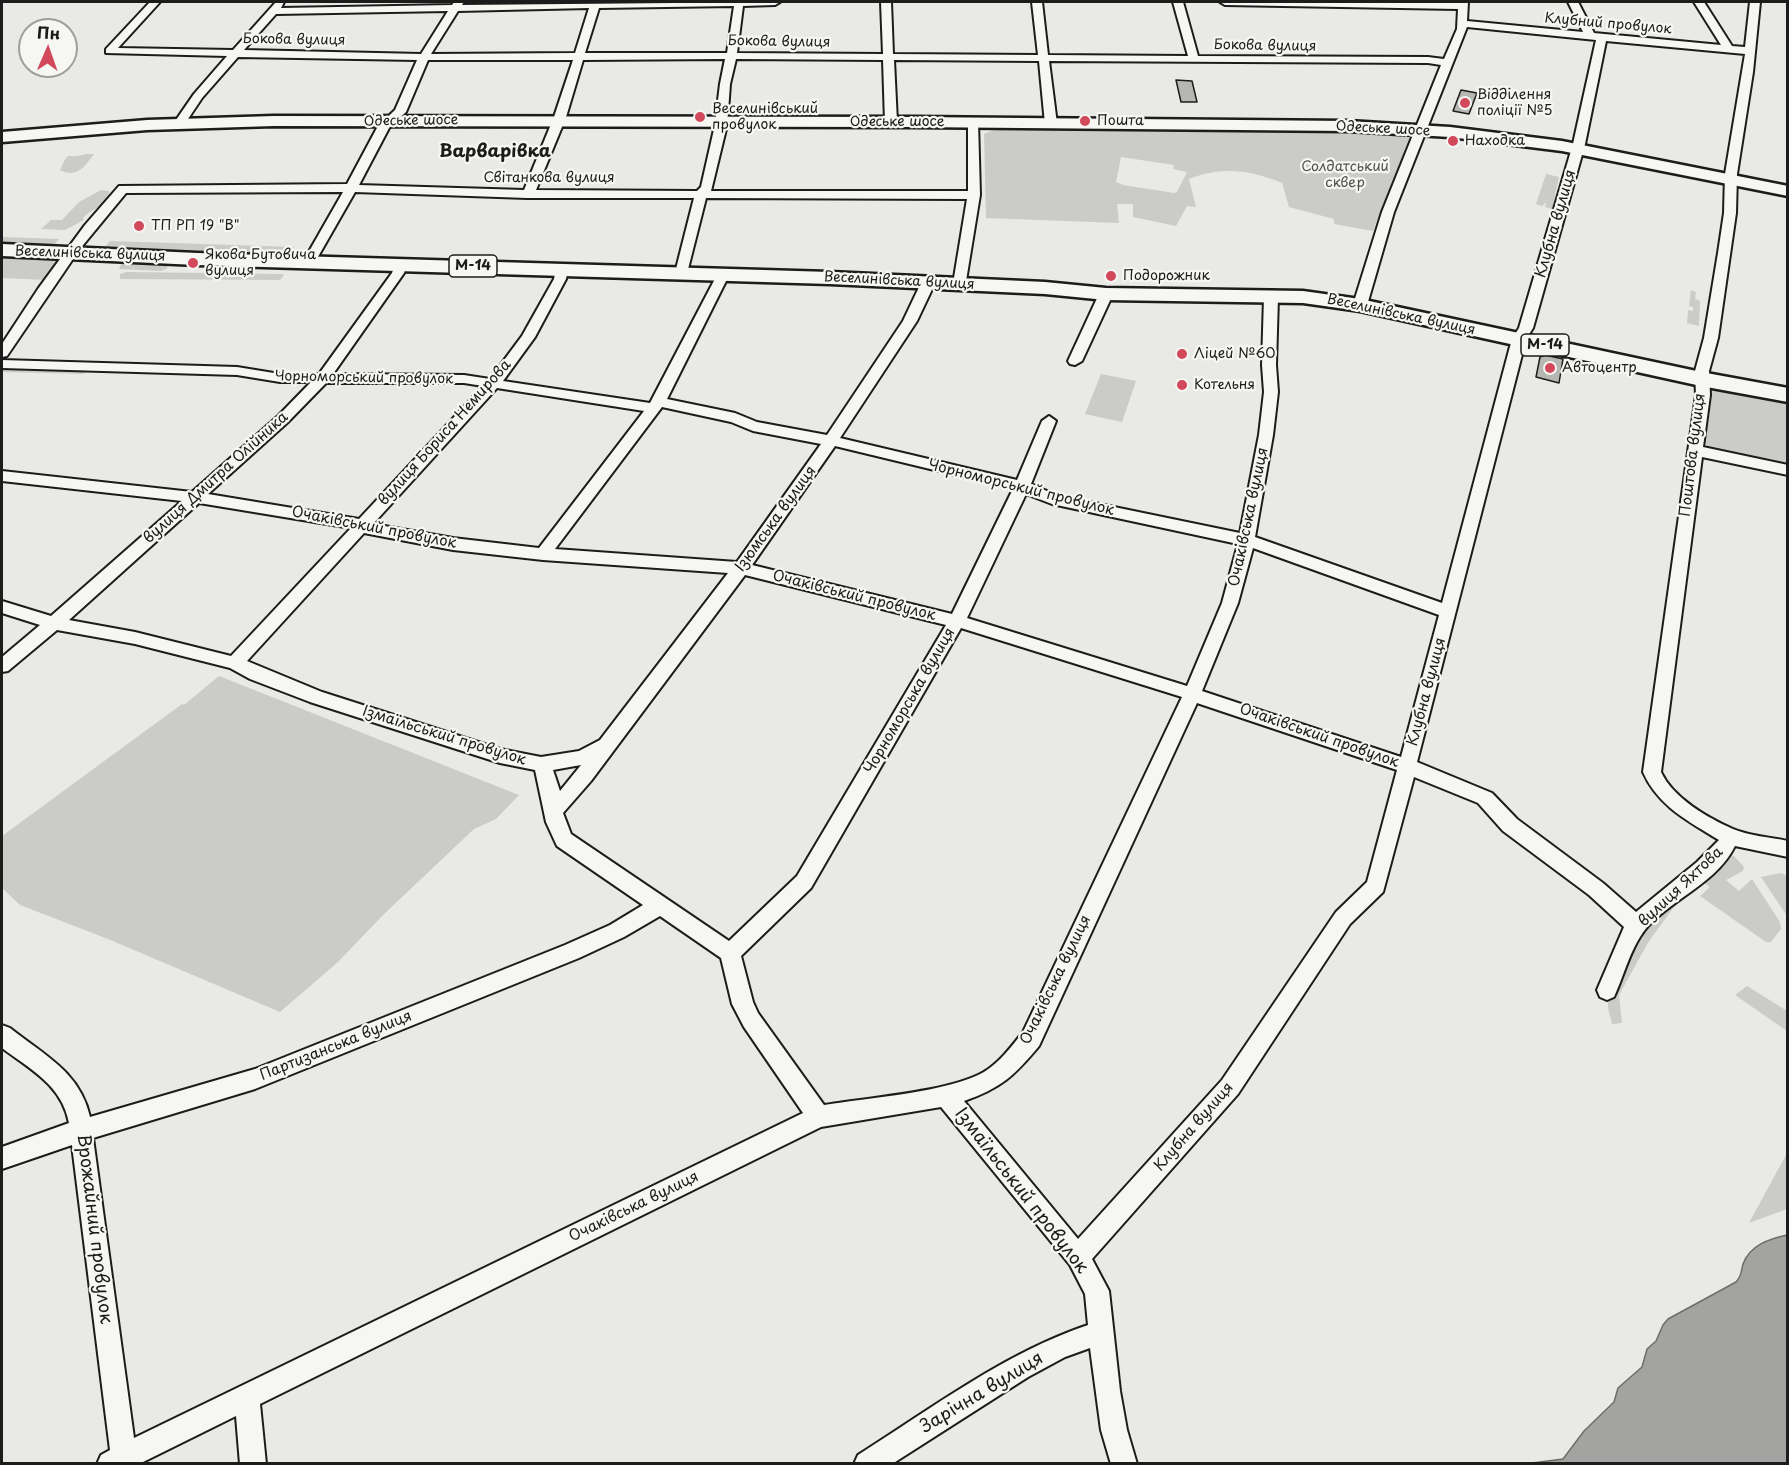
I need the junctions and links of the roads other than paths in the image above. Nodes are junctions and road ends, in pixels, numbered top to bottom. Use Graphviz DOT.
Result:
graph roads {
  1 [pos="154,2"];
  2 [pos="739,2"];
  3 [pos="775,2"];
  4 [pos="886,2"];
  5 [pos="1037,2"];
  6 [pos="1178,2"];
  7 [pos="1225,2"];
  8 [pos="1573,2"];
  9 [pos="1699,2"];
  10 [pos="1755,2"];
  11 [pos="458,4"];
  12 [pos="1463,4"];
  13 [pos="278,6"];
  14 [pos="595,6"];
  15 [pos="1463,24"];
  16 [pos="1596,37"];
  17 [pos="1728,48"];
  18 [pos="1750,51"];
  19 [pos="236,53"];
  20 [pos="424,57"];
  21 [pos="579,57"];
  22 [pos="731,57"];
  23 [pos="889,58"];
  24 [pos="1043,60"];
  25 [pos="1196,60"];
  26 [pos="1449,63"];
  27 [pos="559,120"];
  28 [pos="721,121"];
  29 [pos="388,122"];
  30 [pos="891,122"];
  31 [pos="180,123"];
  32 [pos="974,123"];
  33 [pos="1051,124"];
  34 [pos="1419,130"];
  35 [pos="2,137"];
  36 [pos="1578,149"];
  37 [pos="1731,179"];
  38 [pos="351,188"];
  39 [pos="1788,191"];
  40 [pos="527,194"];
  41 [pos="701,194"];
  42 [pos="974,195"];
  43 [pos="2,250"];
  44 [pos="70,253"];
  45 [pos="309,262"];
  46 [pos="401,264"];
  47 [pos="562,269"];
  48 [pos="681,273"];
  49 [pos="723,275"];
  50 [pos="928,283"];
  51 [pos="960,284"];
  52 [pos="1106,294"];
  53 [pos="1272,297"];
  54 [pos="1360,305"];
  55 [pos="1519,339"];
  56 [pos="2,353"];
  57 [pos="1076,361"];
  58 [pos="2,364"];
  59 [pos="323,378"];
  60 [pos="1701,379"];
  61 [pos="493,384"];
  62 [pos="1788,395"];
  63 [pos="655,405"];
  64 [pos="1050,421"];
  65 [pos="832,441"];
  66 [pos="1694,450"];
  67 [pos="1788,470"];
  68 [pos="2,476"];
  69 [pos="1022,486"];
  70 [pos="195,497"];
  71 [pos="359,526"];
  72 [pos="1247,540"];
  73 [pos="543,554"];
  74 [pos="741,568"];
  75 [pos="2,607"];
  76 [pos="1449,612"];
  77 [pos="957,621"];
  78 [pos="54,623"];
  79 [pos="235,663"];
  80 [pos="2,666"];
  81 [pos="1192,694"];
  82 [pos="606,745"];
  83 [pos="541,764"];
  84 [pos="1407,766"];
  85 [pos="554,811"];
  86 [pos="1730,837"];
  87 [pos="1788,849"];
  88 [pos="660,905"];
  89 [pos="1637,926"];
  90 [pos="730,952"];
  91 [pos="1607,990"];
  92 [pos="2,1035"];
  93 [pos="946,1096"];
  94 [pos="819,1117"];
  95 [pos="81,1129"];
  96 [pos="2,1158"];
  97 [pos="1078,1257"];
  98 [pos="1102,1332"];
  99 [pos="247,1396"];
  100 [pos="117,1460"];
  101 [pos="253,1464"];
  102 [pos="867,1464"];
  103 [pos="1124,1464"];
  1 -- 19 [label="street, Бокова вулиця"];
  2 -- 3 [label="street"];
  2 -- 14 [label="street"];
  2 -- 22 [label="street"];
  4 -- 23 [label="street"];
  5 -- 24 [label="street"];
  6 -- 25 [label="street"];
  7 -- 12 [label="street"];
  8 -- 16 [label="street"];
  9 -- 17 [label="street"];
  10 -- 18 [label="street, Поштова вулиця"];
  11 -- 13 [label="street"];
  11 -- 14 [label="street"];
  11 -- 20 [label="street"];
  12 -- 15 [label="street"];
  13 -- 19 [label="street"];
  14 -- 21 [label="street"];
  15 -- 16 [label="street, Клубний провулок"];
  15 -- 26 [label="street"];
  16 -- 17 [label="street, Клубний провулок"];
  16 -- 36 [label="street, Клубна вулиця"];
  17 -- 18 [label="street, Клубний провулок"];
  18 -- 37 [label="street, Поштова вулиця"];
  19 -- 20 [label="street, Бокова вулиця"];
  19 -- 31 [label="street"];
  20 -- 21 [label="street, Бокова вулиця"];
  20 -- 29 [label="street"];
  21 -- 22 [label="street, Бокова вулиця"];
  21 -- 27 [label="street"];
  22 -- 23 [label="street, Бокова вулиця"];
  22 -- 28 [label="street"];
  23 -- 24 [label="street, Бокова вулиця"];
  23 -- 30 [label="street"];
  24 -- 25 [label="street, Бокова вулиця"];
  24 -- 33 [label="street"];
  25 -- 26 [label="street, Бокова вулиця"];
  26 -- 34 [label="street"];
  27 -- 28 [label="highway, Одеське шосе"];
  27 -- 29 [label="highway, Одеське шосе"];
  27 -- 40 [label="street"];
  28 -- 30 [label="highway, Одеське шосе"];
  28 -- 41 [label="street"];
  29 -- 31 [label="highway, Одеське шосе"];
  29 -- 38 [label="street"];
  30 -- 32 [label="highway, Одеське шосе"];
  31 -- 35 [label="highway, Одеське шосе"];
  32 -- 33 [label="highway, Одеське шосе"];
  32 -- 42 [label="street"];
  33 -- 34 [label="highway, Одеське шосе"];
  34 -- 36 [label="highway, Одеське шосе"];
  34 -- 54 [label="street"];
  36 -- 37 [label="highway, Одеське шосе"];
  36 -- 55 [label="street, Клубна вулиця"];
  37 -- 39 [label="highway, Одеське шосе"];
  37 -- 60 [label="street, Поштова вулиця"];
  38 -- 40 [label="street, Світанкова вулиця"];
  38 -- 44 [label="street, Світанкова вулиця"];
  38 -- 45 [label="street"];
  40 -- 41 [label="street, Світанкова вулиця"];
  41 -- 42 [label="street, Світанкова вулиця"];
  41 -- 48 [label="street"];
  42 -- 51 [label="street"];
  43 -- 44 [label="highway, Веселинівська вулиця / М-14"];
  44 -- 45 [label="highway, Веселинівська вулиця / М-14"];
  44 -- 56 [label="street"];
  45 -- 46 [label="highway, Веселинівська вулиця / М-14"];
  46 -- 47 [label="highway, Веселинівська вулиця / М-14"];
  46 -- 59 [label="street, вулиця Дмитра Олійника"];
  47 -- 48 [label="highway, Веселинівська вулиця / М-14"];
  47 -- 61 [label="street, вулиця Бориса Немирова"];
  48 -- 49 [label="highway, Веселинівська вулиця / М-14"];
  49 -- 50 [label="highway, Веселинівська вулиця / М-14"];
  49 -- 63 [label="street"];
  50 -- 51 [label="highway, Веселинівська вулиця / М-14"];
  50 -- 65 [label="street, Ізюмська вулиця"];
  51 -- 52 [label="highway, Веселинівська вулиця / М-14"];
  52 -- 53 [label="highway, Веселинівська вулиця / М-14"];
  52 -- 57 [label="street"];
  53 -- 54 [label="highway, Веселинівська вулиця / М-14"];
  53 -- 72 [label="street, Очаківська вулиця"];
  54 -- 55 [label="highway, Веселинівська вулиця / М-14"];
  55 -- 60 [label="highway, Веселинівська вулиця / М-14"];
  55 -- 76 [label="street, Клубна вулиця"];
  58 -- 59 [label="street, Чорноморський провулок"];
  59 -- 61 [label="street, Чорноморський провулок"];
  59 -- 70 [label="street, вулиця Дмитра Олійника"];
  60 -- 62 [label="highway, Веселинівська вулиця / М-14"];
  60 -- 66 [label="street, Поштова вулиця"];
  61 -- 63 [label="street, Чорноморський провулок"];
  61 -- 71 [label="street, вулиця Бориса Немирова"];
  63 -- 65 [label="street, Чорноморський провулок"];
  63 -- 73 [label="street"];
  64 -- 69 [label="street, Чорноморська вулиця"];
  65 -- 69 [label="street, Чорноморський провулок"];
  65 -- 74 [label="street, Ізюмська вулиця"];
  66 -- 67 [label="street"];
  66 -- 86 [label="street, Поштова вулиця"];
  68 -- 70 [label="street, Очаківський провулок"];
  69 -- 72 [label="street, Чорноморський провулок"];
  69 -- 77 [label="street, Чорноморська вулиця"];
  70 -- 71 [label="street, Очаківський провулок"];
  70 -- 78 [label="street, вулиця Дмитра Олійника"];
  71 -- 73 [label="street, Очаківський провулок"];
  71 -- 79 [label="street, вулиця Бориса Немирова"];
  72 -- 76 [label="street, Чорноморський провулок"];
  72 -- 81 [label="street, Очаківська вулиця"];
  73 -- 74 [label="street, Очаківський провулок"];
  74 -- 77 [label="street, Очаківський провулок"];
  74 -- 82 [label="street, Ізюмська вулиця"];
  75 -- 78 [label="street, Ізмаїльський провулок"];
  76 -- 84 [label="street, Клубна вулиця"];
  77 -- 81 [label="street, Очаківський провулок"];
  77 -- 90 [label="street, Чорноморська вулиця"];
  78 -- 79 [label="street, Ізмаїльський провулок"];
  78 -- 80 [label="street, вулиця Дмитра Олійника"];
  79 -- 83 [label="street, Ізмаїльський провулок"];
  81 -- 84 [label="street, Очаківський провулок"];
  81 -- 93 [label="street, Очаківська вулиця"];
  82 -- 83 [label="street, Ізюмська вулиця"];
  82 -- 85 [label="street, Ізюмська вулиця"];
  83 -- 85 [label="street, Ізмаїльський провулок"];
  84 -- 89 [label="street, Очаківський провулок"];
  84 -- 97 [label="street, Клубна вулиця"];
  85 -- 88 [label="street, Ізмаїльський провулок"];
  86 -- 87 [label="street, вулиця Яхтова"];
  86 -- 89 [label="street, вулиця Яхтова"];
  88 -- 90 [label="street, Ізмаїльський провулок"];
  88 -- 95 [label="street, Партизанська вулиця"];
  89 -- 91 [label="street, вулиця Яхтова"];
  90 -- 94 [label="street"];
  92 -- 95 [label="street, Врожайний провулок"];
  93 -- 94 [label="street, Очаківська вулиця"];
  93 -- 97 [label="street, Ізмаїльський провулок"];
  94 -- 99 [label="street, Очаківська вулиця"];
  95 -- 96 [label="street, Партизанська вулиця"];
  95 -- 100 [label="street, Врожайний провулок"];
  97 -- 98 [label="street, Ізмаїльський провулок"];
  98 -- 102 [label="street, Зарічна вулиця"];
  98 -- 103 [label="street, Ізмаїльський провулок"];
  99 -- 100 [label="street, Очаківська вулиця"];
  99 -- 101 [label="street"];
}
